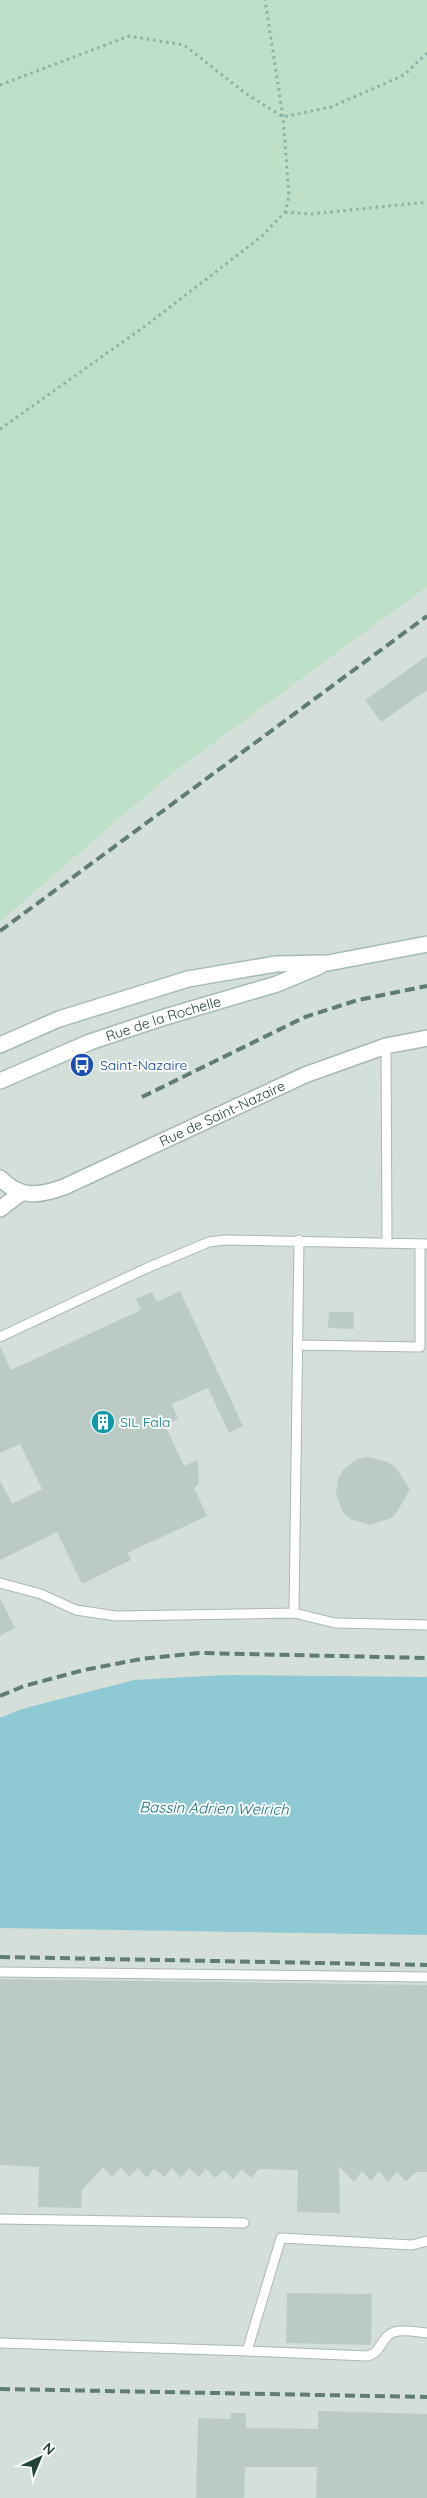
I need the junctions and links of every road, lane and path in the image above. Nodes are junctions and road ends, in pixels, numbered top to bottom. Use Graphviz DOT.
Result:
graph roads {
  1 [pos="265,0"];
  2 [pos="427,53"];
  3 [pos="0,85"];
  4 [pos="283,117"];
  5 [pos="427,202"];
  6 [pos="285,212"];
  7 [pos="0,429"];
  8 [pos="427,944"];
  9 [pos="328,963"];
  10 [pos="427,1038"];
  11 [pos="0,1045"];
  12 [pos="386,1046"];
  13 [pos="6,1078"];
  14 [pos="0,1089"];
  15 [pos="0,1178"];
  16 [pos="21,1193"];
  17 [pos="0,1208"];
  18 [pos="299,1240"];
  19 [pos="388,1242"];
  20 [pos="424,1244"];
  21 [pos="0,1337"];
  22 [pos="298,1345"];
  23 [pos="423,1346"];
  24 [pos="0,1583"];
  25 [pos="294,1613"];
  26 [pos="427,1624"];
  27 [pos="0,1972"];
  28 [pos="427,1977"];
  29 [pos="0,2219"];
  30 [pos="244,2223"];
  31 [pos="427,2240"];
  32 [pos="427,2333"];
  33 [pos="0,2343"];
  34 [pos="247,2351"];
  1 -- 4 [label="path"];
  2 -- 4 [label="path"];
  3 -- 4 [label="path"];
  4 -- 6 [label="path"];
  5 -- 6 [label="path"];
  6 -- 7 [label="path"];
  8 -- 9 [label="main road, Rue de la Rochelle"];
  9 -- 11 [label="main road, Rue de la Rochelle"];
  9 -- 13 [label="main road, Rue de la Rochelle"];
  10 -- 12 [label="main road, Rue de Saint-Nazaire"];
  12 -- 16 [label="main road, Rue de Saint-Nazaire"];
  12 -- 19 [label="lane"];
  13 -- 14 [label="main road"];
  15 -- 16 [label="main road"];
  16 -- 17 [label="main road"];
  18 -- 19 [label="lane"];
  18 -- 21 [label="lane"];
  18 -- 22 [label="lane"];
  19 -- 20 [label="lane"];
  20 -- 23 [label="lane"];
  22 -- 23 [label="lane"];
  22 -- 25 [label="lane"];
  24 -- 25 [label="lane"];
  25 -- 26 [label="lane"];
  27 -- 28 [label="lane"];
  29 -- 30 [label="lane"];
  31 -- 34 [label="lane"];
  32 -- 34 [label="lane"];
  33 -- 34 [label="lane"];
}
